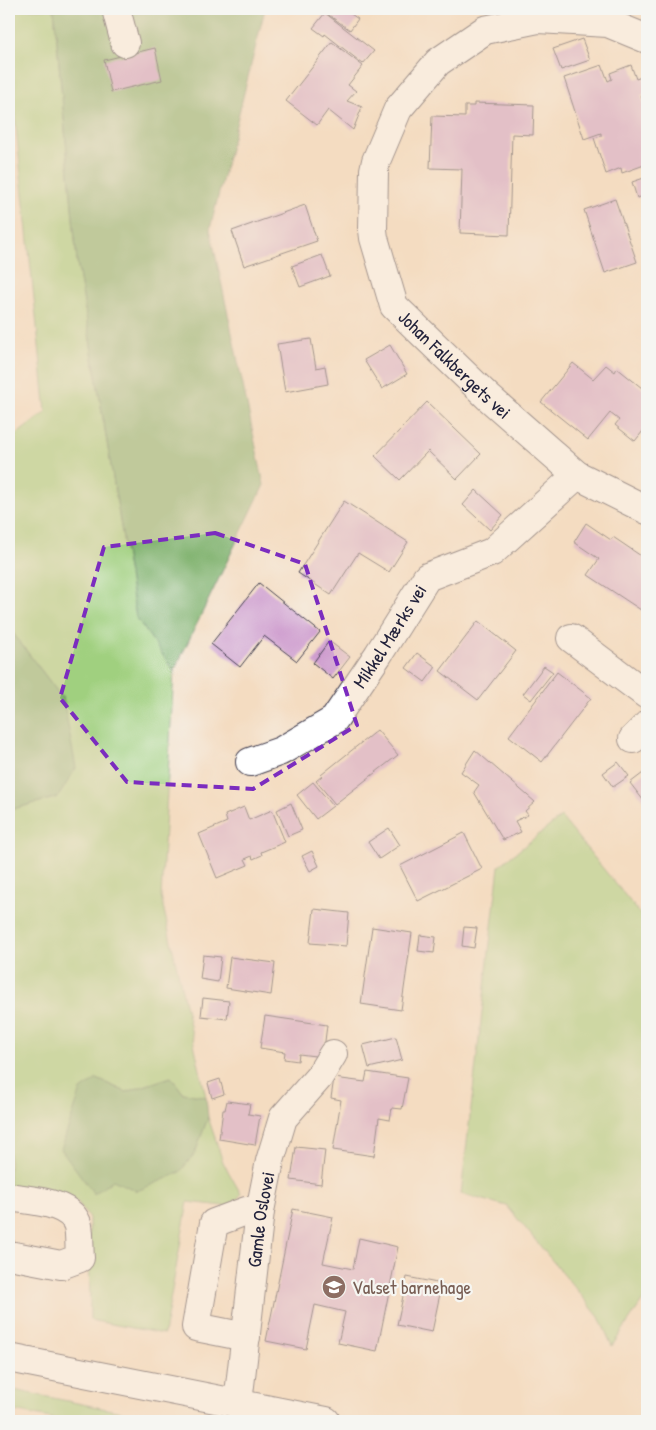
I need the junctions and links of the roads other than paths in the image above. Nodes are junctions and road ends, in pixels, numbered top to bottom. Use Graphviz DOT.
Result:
graph roads {
  1 [pos="116,9"];
  2 [pos="647,39"];
  3 [pos="125,42"];
  4 [pos="577,475"];
  5 [pos="647,510"];
  6 [pos="571,638"];
  7 [pos="647,696"];
  8 [pos="250,762"];
  9 [pos="333,1054"];
  10 [pos="9,1197"];
  11 [pos="260,1211"];
  12 [pos="9,1256"];
  13 [pos="246,1337"];
  14 [pos="9,1358"];
  15 [pos="238,1403"];
  16 [pos="326,1421"];
  1 -- 3 [label="street"];
  2 -- 4 [label="street, Johan Falkbergets vei"];
  4 -- 5 [label="street, Johan Falkbergets vei"];
  4 -- 8 [label="street, Mikkel Mærks vei"];
  6 -- 7 [label="street"];
  9 -- 11 [label="street, Gamle Oslovei"];
  10 -- 12 [label="street"];
  11 -- 13 [label="street, Gamle Oslovei"];
  11 -- 13 [label="street"];
  13 -- 15 [label="street, Gamle Oslovei"];
  14 -- 15 [label="street"];
  15 -- 16 [label="street"];
}
